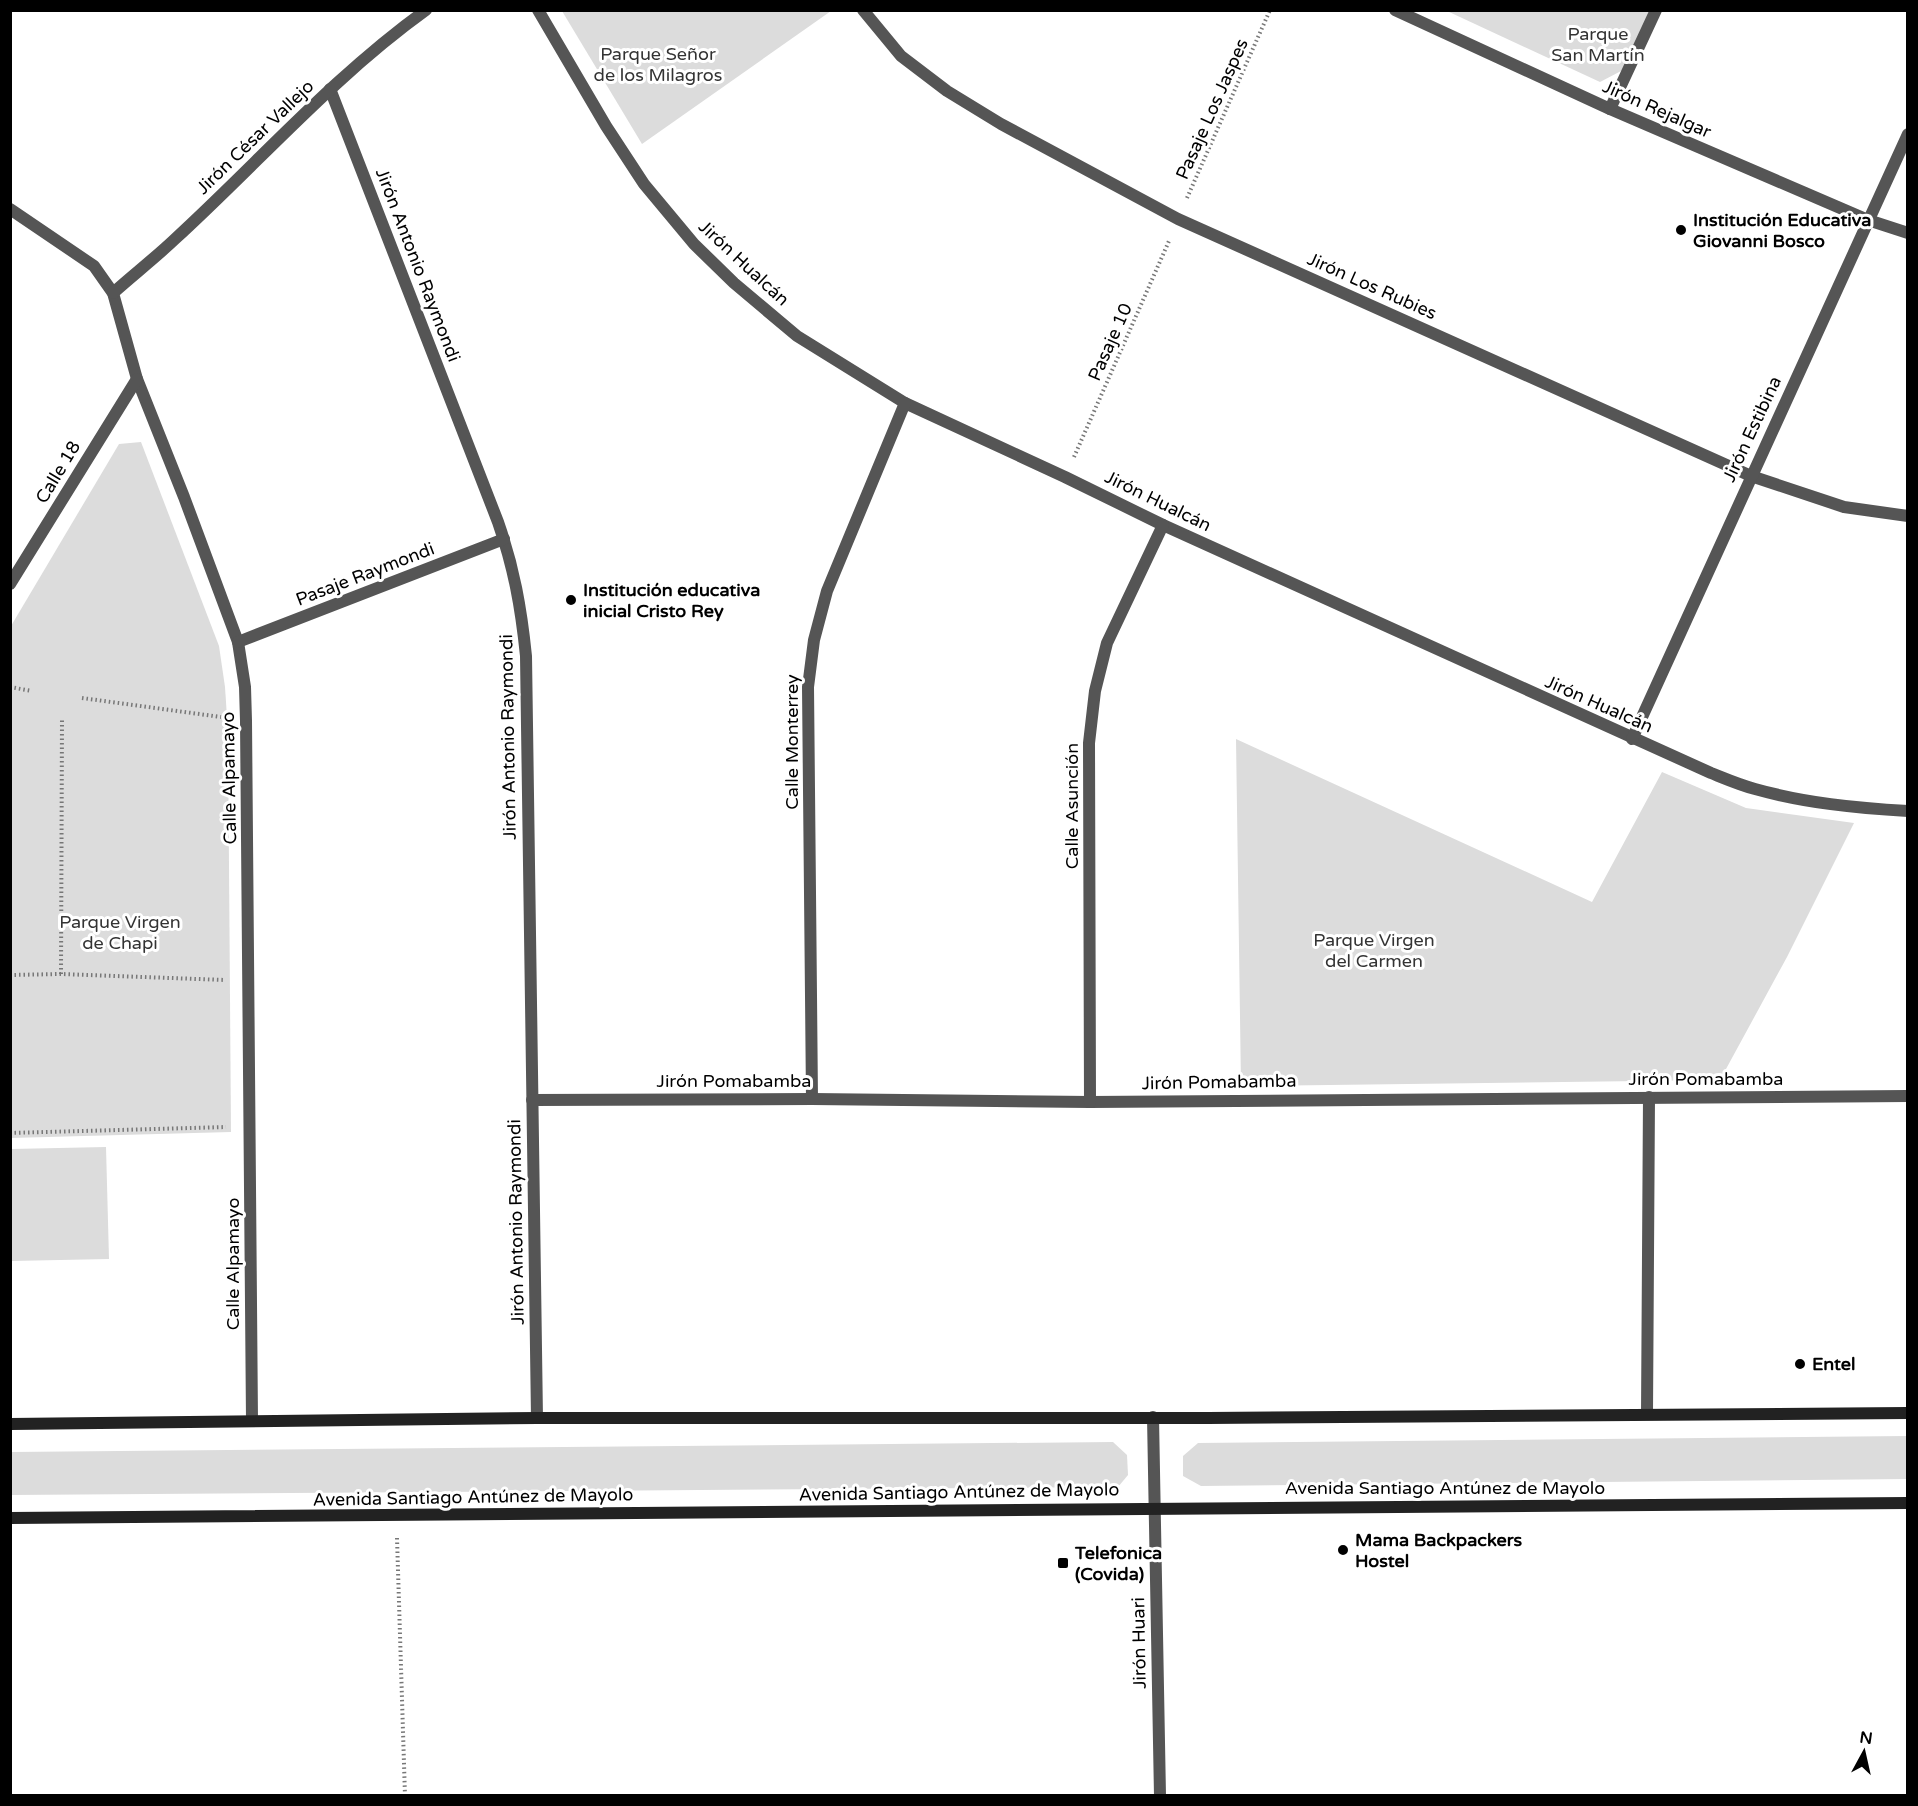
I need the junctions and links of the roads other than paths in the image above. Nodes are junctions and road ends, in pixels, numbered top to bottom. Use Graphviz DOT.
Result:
graph roads {
  1 [pos="426,10"];
  2 [pos="538,10"];
  3 [pos="863,10"];
  4 [pos="1395,10"];
  5 [pos="1656,10"];
  6 [pos="330,89"];
  7 [pos="1610,109"];
  8 [pos="1908,134"];
  9 [pos="10,209"];
  10 [pos="1868,220"];
  11 [pos="1908,233"];
  12 [pos="112,293"];
  13 [pos="137,379"];
  14 [pos="905,403"];
  15 [pos="1751,476"];
  16 [pos="1908,516"];
  17 [pos="1163,525"];
  18 [pos="504,539"];
  19 [pos="10,584"];
  20 [pos="238,642"];
  21 [pos="1632,739"];
  22 [pos="1908,811"];
  23 [pos="1908,1096"];
  24 [pos="1649,1097"];
  25 [pos="812,1099"];
  26 [pos="532,1100"];
  27 [pos="1090,1102"];
  28 [pos="1908,1413"];
  29 [pos="1647,1414"];
  30 [pos="1153,1417"];
  31 [pos="537,1418"];
  32 [pos="252,1420"];
  33 [pos="10,1424"];
  34 [pos="1908,1503"];
  35 [pos="1154,1508"];
  36 [pos="10,1518"];
  37 [pos="1160,1796"];
  1 -- 6 [label="street, Jirón César Vallejo"];
  2 -- 14 [label="street, Jirón Hualcán"];
  3 -- 15 [label="street, Jirón Los Rubies"];
  4 -- 7 [label="street, Jirón Rejalgar"];
  5 -- 7 [label="street"];
  6 -- 12 [label="street, Jirón César Vallejo"];
  6 -- 18 [label="street, Jirón Antonio Raymondi"];
  7 -- 10 [label="street, Jirón Rejalgar"];
  8 -- 10 [label="street, Jirón Estibina"];
  9 -- 12 [label="street, Calle Alpamayo"];
  10 -- 11 [label="street, Jirón Rejalgar"];
  10 -- 15 [label="street, Jirón Estibina"];
  12 -- 13 [label="street, Calle Alpamayo"];
  13 -- 19 [label="street, Calle 18"];
  13 -- 20 [label="street, Calle Alpamayo"];
  14 -- 17 [label="street, Jirón Hualcán"];
  14 -- 25 [label="street, Calle Monterrey"];
  15 -- 16 [label="street, Jirón Los Rubies"];
  15 -- 21 [label="street, Jirón Estibina"];
  17 -- 21 [label="street, Jirón Hualcán"];
  17 -- 27 [label="street, Calle Asunción"];
  18 -- 20 [label="street, Pasaje Raymondi"];
  18 -- 26 [label="street, Jirón Antonio Raymondi"];
  20 -- 32 [label="street, Calle Alpamayo"];
  21 -- 22 [label="street, Jirón Hualcán"];
  23 -- 24 [label="street, Jirón Pomabamba"];
  24 -- 27 [label="street, Jirón Pomabamba"];
  24 -- 29 [label="street"];
  25 -- 26 [label="street, Jirón Pomabamba"];
  25 -- 27 [label="street, Jirón Pomabamba"];
  26 -- 31 [label="street, Jirón Antonio Raymondi"];
  28 -- 29 [label="main road"];
  29 -- 30 [label="main road"];
  30 -- 31 [label="main road"];
  30 -- 35 [label="street, Jirón Huari"];
  31 -- 32 [label="main road"];
  32 -- 33 [label="main road"];
  34 -- 35 [label="main road, Avenida Santiago Antúnez de Mayolo"];
  35 -- 36 [label="main road, Avenida Santiago Antúnez de Mayolo"];
  35 -- 37 [label="street, Jirón Huari"];
}
